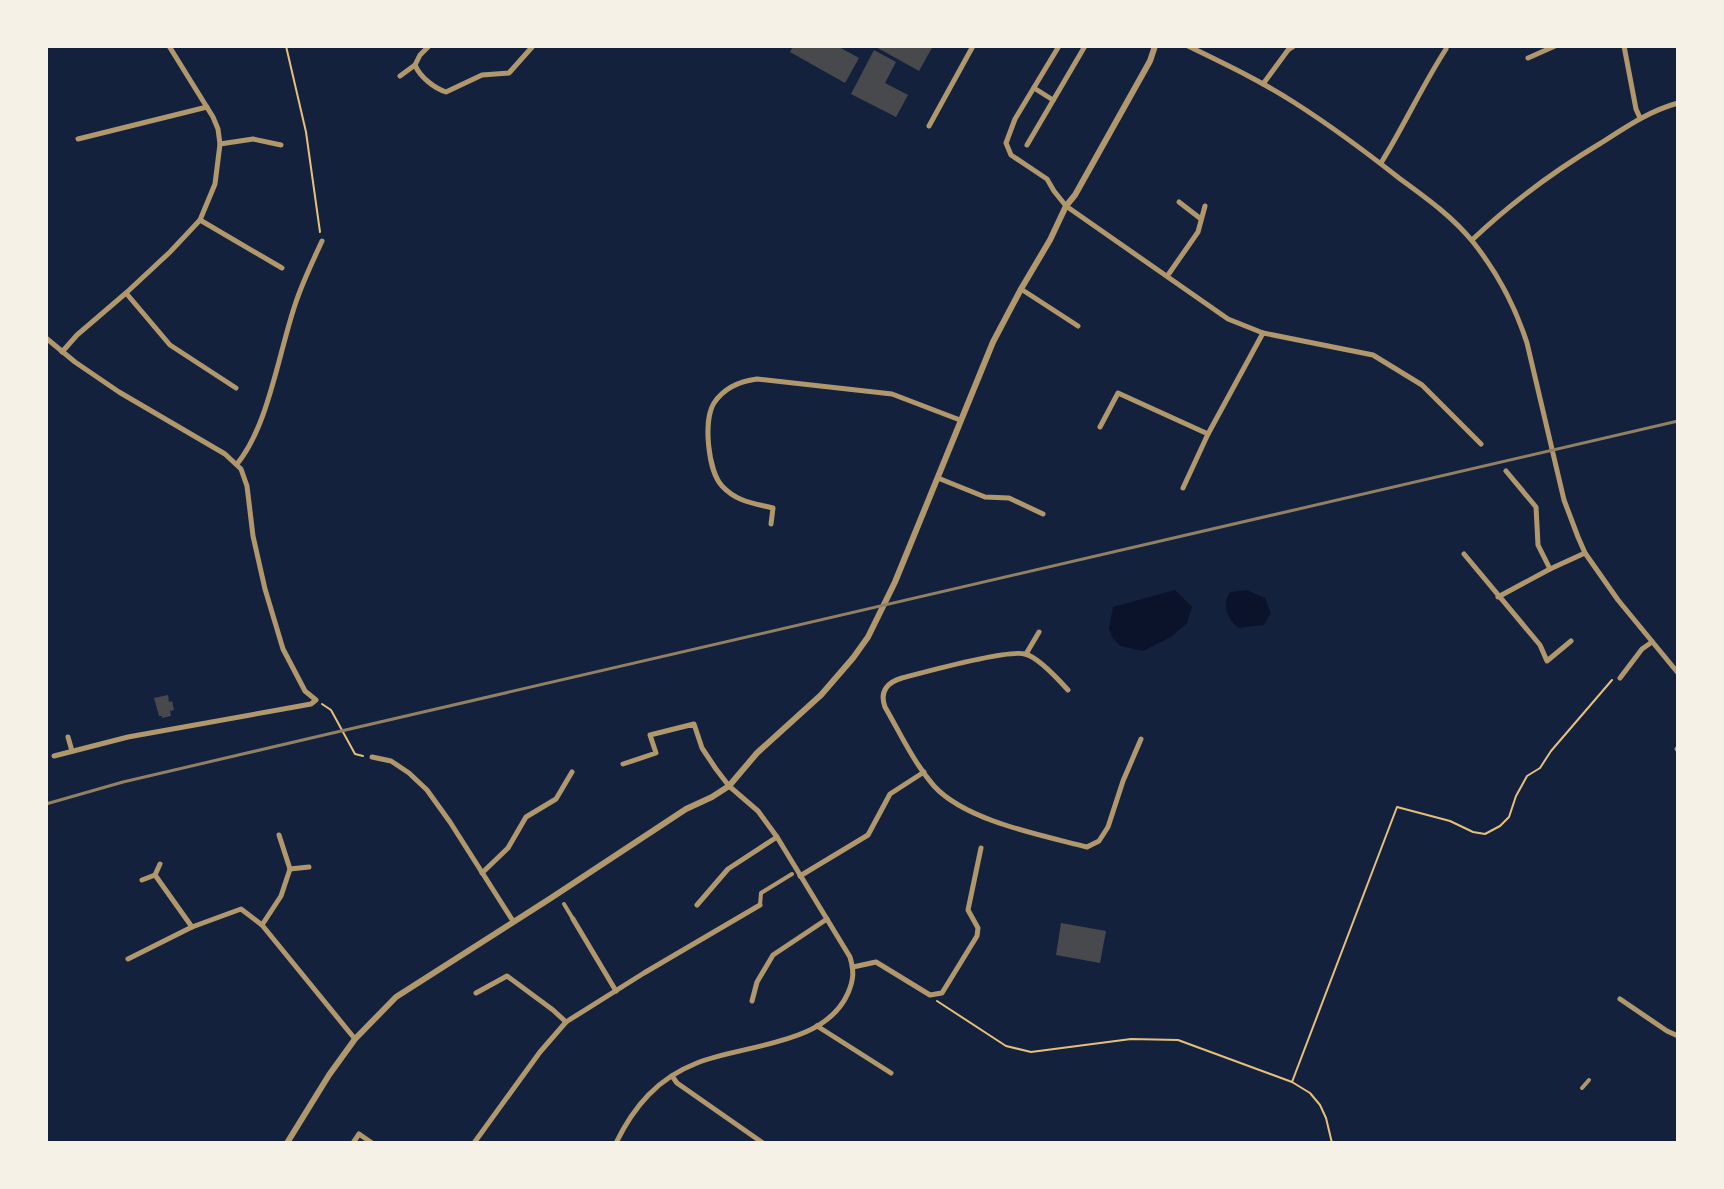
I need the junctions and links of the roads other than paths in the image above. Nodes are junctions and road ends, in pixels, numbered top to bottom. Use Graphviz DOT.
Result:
graph roads {
  1 [pos="169,46"];
  2 [pos="429,46"];
  3 [pos="533,46"];
  4 [pos="973,46"];
  5 [pos="1059,46"];
  6 [pos="1085,46"];
  7 [pos="1160,46"];
  8 [pos="1188,46"];
  9 [pos="1294,46"];
  10 [pos="1555,46"];
  11 [pos="1624,46"];
  12 [pos="1446,49"];
  13 [pos="1528,58"];
  14 [pos="415,65"];
  15 [pos="400,76"];
  16 [pos="1263,84"];
  17 [pos="1034,88"];
  18 [pos="1053,100"];
  19 [pos="1678,103"];
  20 [pos="207,107"];
  21 [pos="1640,118"];
  22 [pos="929,126"];
  23 [pos="78,139"];
  24 [pos="220,144"];
  25 [pos="281,145"];
  26 [pos="1027,145"];
  27 [pos="1381,163"];
  28 [pos="1179,202"];
  29 [pos="1066,206"];
  30 [pos="1205,206"];
  31 [pos="1201,219"];
  32 [pos="200,220"];
  33 [pos="1472,240"];
  34 [pos="322,241"];
  35 [pos="282,268"];
  36 [pos="1168,275"];
  37 [pos="1021,289"];
  38 [pos="126,293"];
  39 [pos="1078,326"];
  40 [pos="1263,333"];
  41 [pos="46,338"];
  42 [pos="62,352"];
  43 [pos="236,388"];
  44 [pos="960,420"];
  45 [pos="1100,427"];
  46 [pos="1208,434"];
  47 [pos="1481,444"];
  48 [pos="237,464"];
  49 [pos="1506,471"];
  50 [pos="938,478"];
  51 [pos="1183,488"];
  52 [pos="1043,514"];
  53 [pos="771,524"];
  54 [pos="1585,553"];
  55 [pos="1464,554"];
  56 [pos="1550,569"];
  57 [pos="1498,597"];
  58 [pos="1039,632"];
  59 [pos="1571,641"];
  60 [pos="1652,642"];
  61 [pos="1026,654"];
  62 [pos="1678,673"];
  63 [pos="1619,676"];
  64 [pos="1068,690"];
  65 [pos="68,737"];
  66 [pos="1141,739"];
  67 [pos="72,751"];
  68 [pos="54,756"];
  69 [pos="372,757"];
  70 [pos="623,764"];
  71 [pos="572,772"];
  72 [pos="924,772"];
  73 [pos="729,786"];
  74 [pos="279,835"];
  75 [pos="777,837"];
  76 [pos="981,848"];
  77 [pos="160,864"];
  78 [pos="309,867"];
  79 [pos="290,869"];
  80 [pos="482,873"];
  81 [pos="792,874"];
  82 [pos="155,875"];
  83 [pos="800,876"];
  84 [pos="142,880"];
  85 [pos="564,904"];
  86 [pos="697,905"];
  87 [pos="760,905"];
  88 [pos="573,919"];
  89 [pos="827,919"];
  90 [pos="513,921"];
  91 [pos="262,925"];
  92 [pos="192,927"];
  93 [pos="128,959"];
  94 [pos="853,967"];
  95 [pos="616,991"];
  96 [pos="476,993"];
  97 [pos="1620,999"];
  98 [pos="752,1001"];
  99 [pos="566,1022"];
  100 [pos="817,1026"];
  101 [pos="1678,1036"];
  102 [pos="355,1039"];
  103 [pos="891,1073"];
  104 [pos="672,1076"];
  105 [pos="1589,1080"];
  106 [pos="1582,1088"];
  107 [pos="753,1140"];
  108 [pos="287,1143"];
  109 [pos="353,1143"];
  110 [pos="372,1143"];
  111 [pos="474,1143"];
  112 [pos="616,1143"];
  113 [pos="763,1143"];
  1 -- 20 [label="street"];
  2 -- 14 [label="street"];
  3 -- 14 [label="street"];
  4 -- 22 [label="street"];
  5 -- 17 [label="street"];
  6 -- 18 [label="street"];
  7 -- 29 [label="street"];
  8 -- 16 [label="street"];
  9 -- 16 [label="street"];
  10 -- 13 [label="street"];
  11 -- 21 [label="street"];
  12 -- 27 [label="street"];
  14 -- 15 [label="street"];
  16 -- 27 [label="street"];
  17 -- 18 [label="street"];
  17 -- 29 [label="street"];
  18 -- 26 [label="street"];
  19 -- 21 [label="street"];
  20 -- 23 [label="street"];
  20 -- 24 [label="street"];
  21 -- 33 [label="street"];
  24 -- 25 [label="street"];
  24 -- 32 [label="street"];
  27 -- 33 [label="street"];
  28 -- 31 [label="street"];
  29 -- 36 [label="street"];
  29 -- 37 [label="street"];
  30 -- 31 [label="street"];
  31 -- 36 [label="street"];
  32 -- 35 [label="street"];
  32 -- 38 [label="street"];
  33 -- 54 [label="street"];
  34 -- 48 [label="street"];
  36 -- 40 [label="street"];
  37 -- 39 [label="street"];
  37 -- 44 [label="street"];
  38 -- 42 [label="street"];
  38 -- 43 [label="street"];
  40 -- 46 [label="street"];
  40 -- 47 [label="street"];
  41 -- 42 [label="street"];
  42 -- 48 [label="street"];
  44 -- 50 [label="street"];
  44 -- 53 [label="street"];
  45 -- 46 [label="street"];
  46 -- 51 [label="street"];
  48 -- 67 [label="street"];
  49 -- 56 [label="street"];
  50 -- 52 [label="street"];
  50 -- 73 [label="street"];
  54 -- 56 [label="street"];
  54 -- 60 [label="street"];
  55 -- 57 [label="street"];
  56 -- 57 [label="street"];
  57 -- 59 [label="street"];
  58 -- 61 [label="street"];
  60 -- 62 [label="street"];
  60 -- 63 [label="street"];
  61 -- 64 [label="street"];
  61 -- 72 [label="street"];
  65 -- 67 [label="street"];
  66 -- 72 [label="street"];
  67 -- 68 [label="street"];
  69 -- 80 [label="street"];
  70 -- 73 [label="street"];
  71 -- 80 [label="street"];
  72 -- 83 [label="street"];
  73 -- 75 [label="street"];
  73 -- 90 [label="street"];
  74 -- 79 [label="street"];
  75 -- 83 [label="street"];
  75 -- 86 [label="street"];
  76 -- 94 [label="street"];
  77 -- 82 [label="street"];
  78 -- 79 [label="street"];
  79 -- 91 [label="street"];
  80 -- 90 [label="street"];
  81 -- 87 [label="street"];
  82 -- 84 [label="street"];
  82 -- 92 [label="street"];
  83 -- 89 [label="street"];
  85 -- 88 [label="street"];
  87 -- 95 [label="street"];
  88 -- 95 [label="street"];
  89 -- 94 [label="street"];
  89 -- 98 [label="street"];
  90 -- 102 [label="street"];
  91 -- 92 [label="street"];
  91 -- 102 [label="street"];
  92 -- 93 [label="street"];
  94 -- 100 [label="street"];
  95 -- 99 [label="street"];
  96 -- 99 [label="street"];
  97 -- 101 [label="street"];
  99 -- 111 [label="street"];
  100 -- 103 [label="street"];
  100 -- 104 [label="street"];
  102 -- 108 [label="street"];
  104 -- 107 [label="street"];
  104 -- 112 [label="street"];
  105 -- 106 [label="street"];
  107 -- 113 [label="street"];
  109 -- 110 [label="street"];
}
